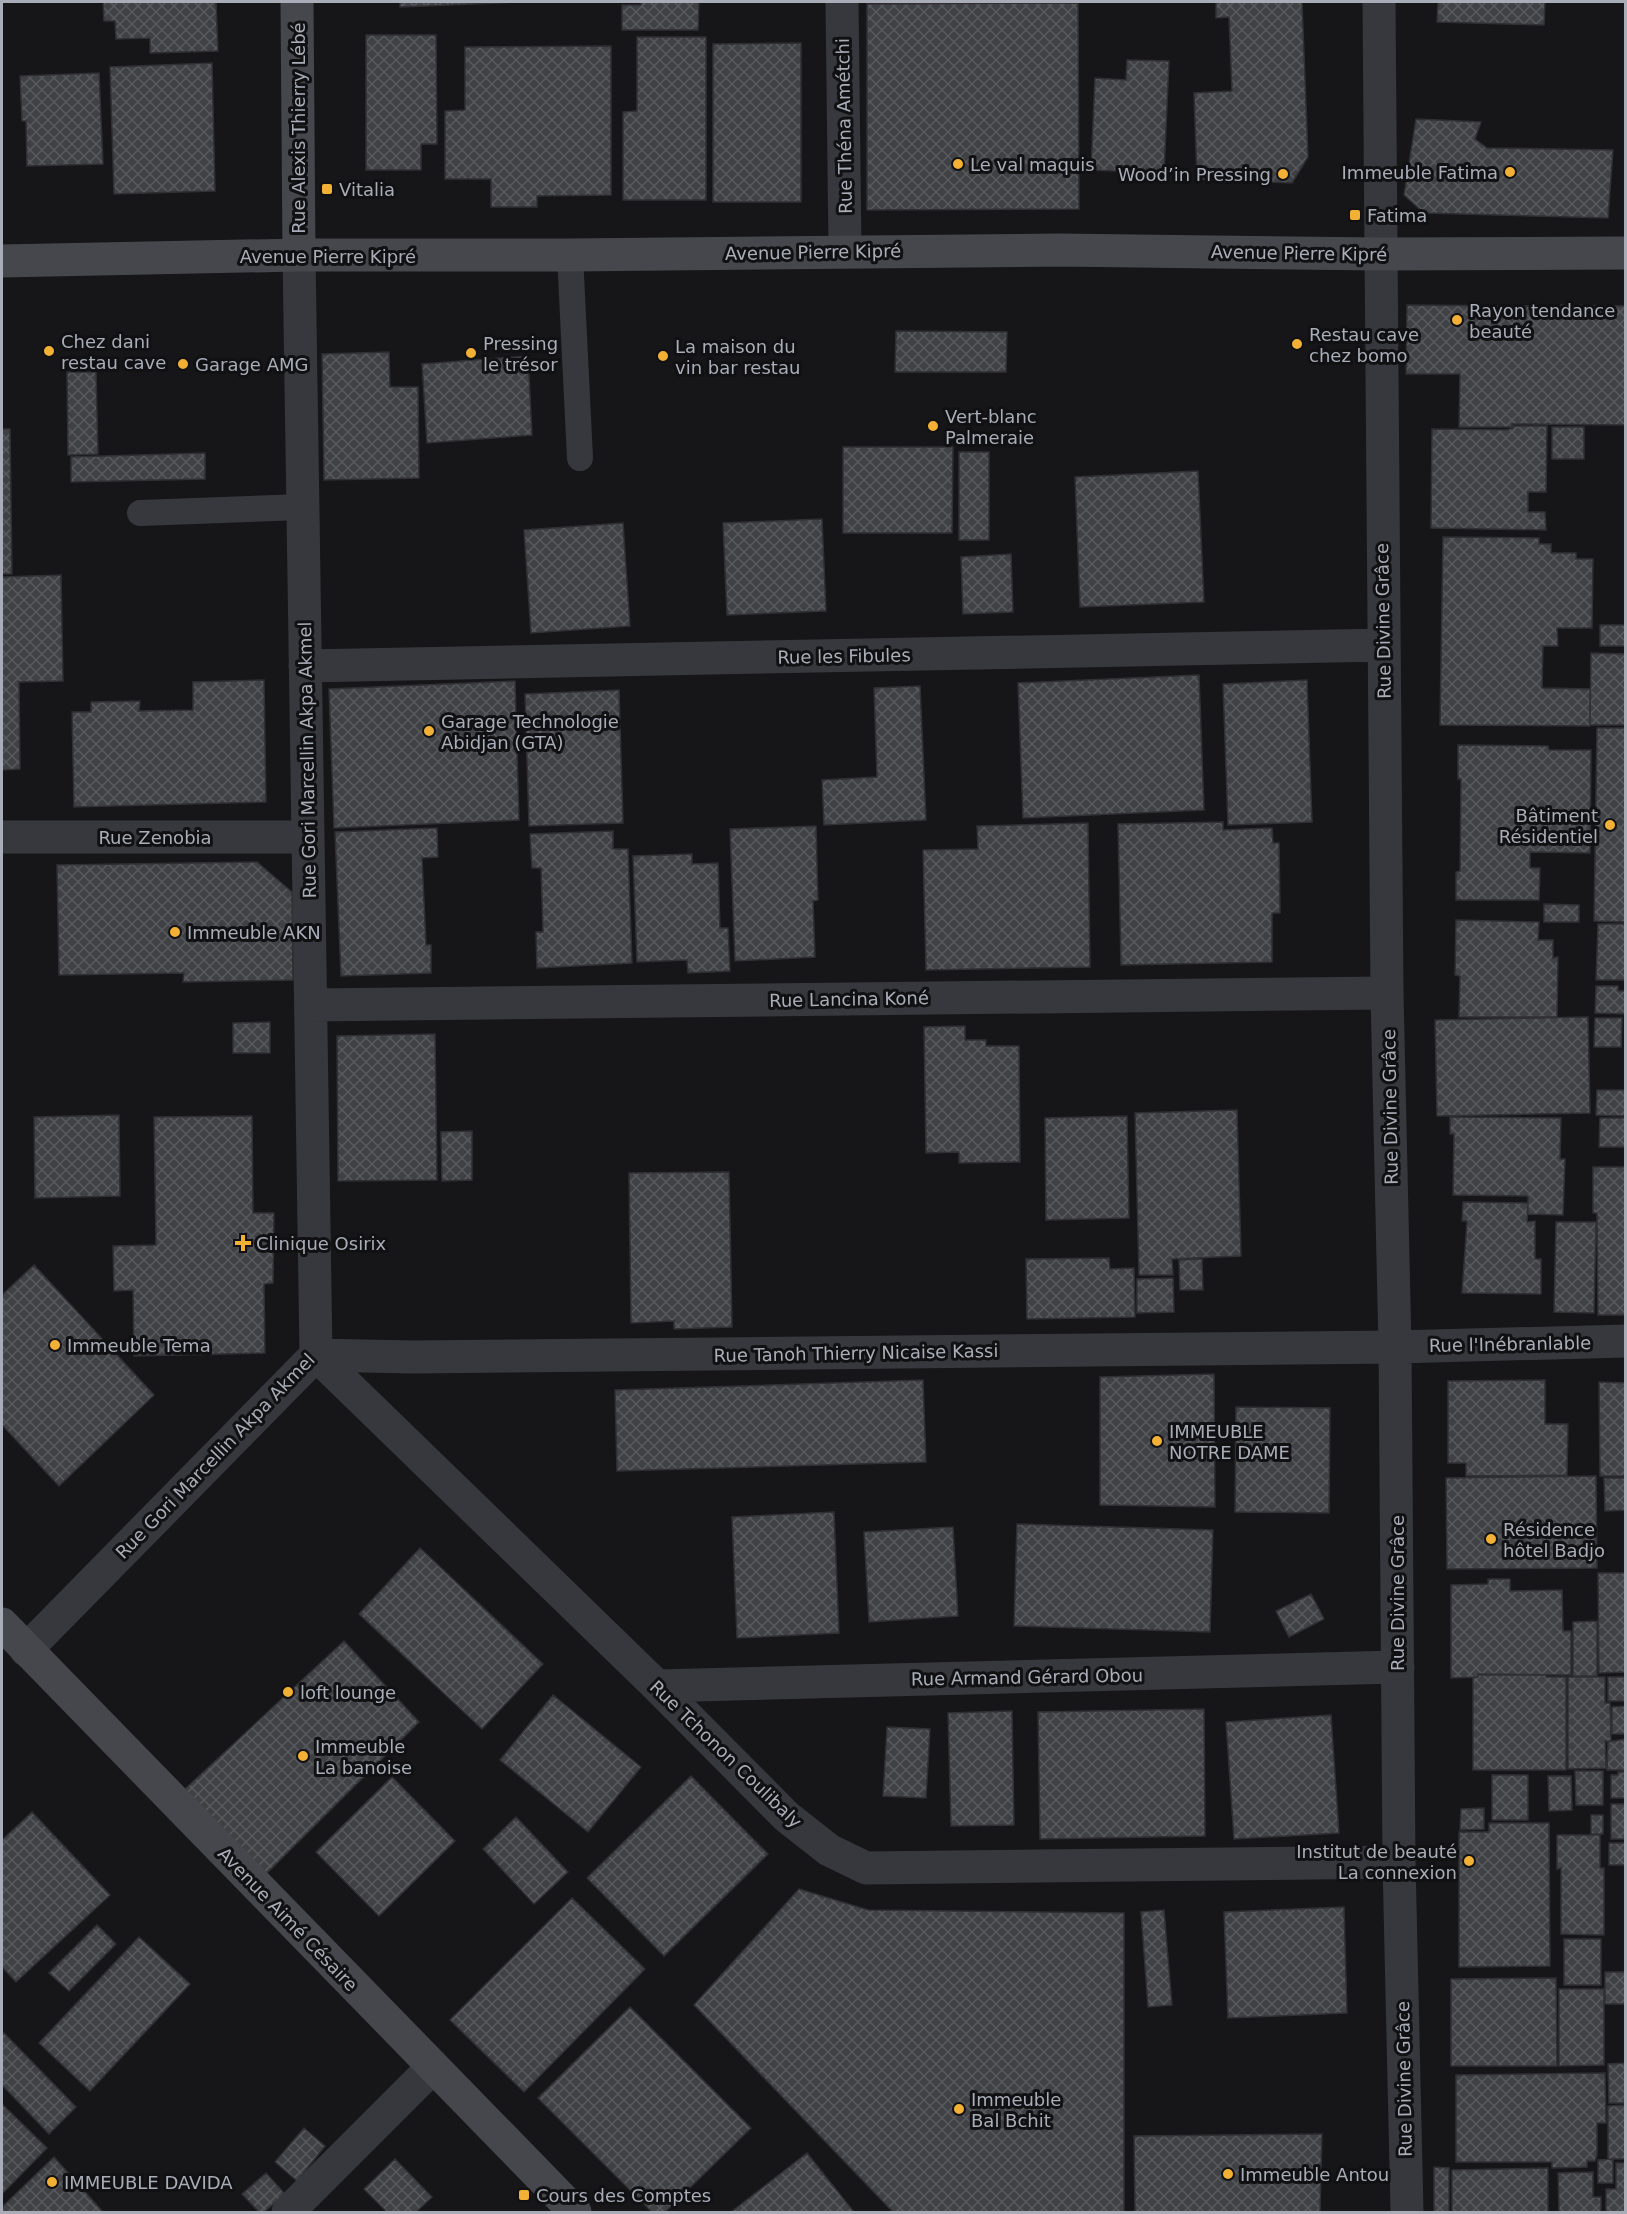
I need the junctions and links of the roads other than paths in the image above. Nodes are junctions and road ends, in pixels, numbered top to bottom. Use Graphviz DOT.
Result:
graph roads {
  1 [pos="297,2"];
  2 [pos="842,2"];
  3 [pos="1379,2"];
  4 [pos="845,251"];
  5 [pos="1626,253"];
  6 [pos="1380,254"];
  7 [pos="299,255"];
  8 [pos="570,255"];
  9 [pos="2,261"];
  10 [pos="580,458"];
  11 [pos="303,507"];
  12 [pos="140,513"];
  13 [pos="1384,645"];
  14 [pos="305,666"];
  15 [pos="2,837"];
  16 [pos="308,837"];
  17 [pos="1387,993"];
  18 [pos="311,1005"];
  19 [pos="1626,1341"];
  20 [pos="1395,1347"];
  21 [pos="316,1355"];
  22 [pos="2,1624"];
  23 [pos="26,1650"];
  24 [pos="1398,1667"];
  25 [pos="657,1686"];
  26 [pos="1400,1862"];
  27 [pos="433,2067"];
  28 [pos="288,2212"];
  29 [pos="574,2212"];
  30 [pos="1407,2212"];
  1 -- 7 [label="street, Rue Alexis Thierry Lébé"];
  2 -- 4 [label="street, Rue Théna Amétchi"];
  3 -- 6 [label="street, Rue Divine Grâce"];
  4 -- 6 [label="street, Avenue Pierre Kipré"];
  4 -- 8 [label="street, Avenue Pierre Kipré"];
  5 -- 6 [label="street, Avenue Pierre Kipré"];
  6 -- 13 [label="street, Rue Divine Grâce"];
  7 -- 8 [label="street, Avenue Pierre Kipré"];
  7 -- 9 [label="street, Avenue Pierre Kipré"];
  7 -- 11 [label="street, Rue Gori Marcellin Akpa Akmel"];
  8 -- 10 [label="lane"];
  11 -- 12 [label="lane"];
  11 -- 14 [label="street, Rue Gori Marcellin Akpa Akmel"];
  13 -- 14 [label="street, Rue les Fibules"];
  13 -- 17 [label="street, Rue Divine Grâce"];
  14 -- 16 [label="street, Rue Gori Marcellin Akpa Akmel"];
  15 -- 16 [label="street, Rue Zenobia"];
  16 -- 18 [label="street, Rue Gori Marcellin Akpa Akmel"];
  17 -- 18 [label="street, Rue Lancina Koné"];
  17 -- 20 [label="street, Rue Divine Grâce"];
  18 -- 21 [label="street, Rue Gori Marcellin Akpa Akmel"];
  19 -- 20 [label="street, Rue l'Inébranlable"];
  20 -- 21 [label="street, Rue Tanoh Thierry Nicaise Kassi"];
  20 -- 24 [label="street, Rue Divine Grâce"];
  21 -- 23 [label="street, Rue Gori Marcellin Akpa Akmel"];
  21 -- 25 [label="street, Rue Tchonon Coulibaly"];
  22 -- 23 [label="street, Avenue Aimé Césaire"];
  23 -- 27 [label="street, Avenue Aimé Césaire"];
  24 -- 25 [label="street, Rue Armand Gérard Obou"];
  24 -- 26 [label="street, Rue Divine Grâce"];
  25 -- 26 [label="street, Rue Tchonon Coulibaly"];
  26 -- 30 [label="street, Rue Divine Grâce"];
  27 -- 28 [label="street"];
  27 -- 29 [label="street, Avenue Aimé Césaire"];
}
